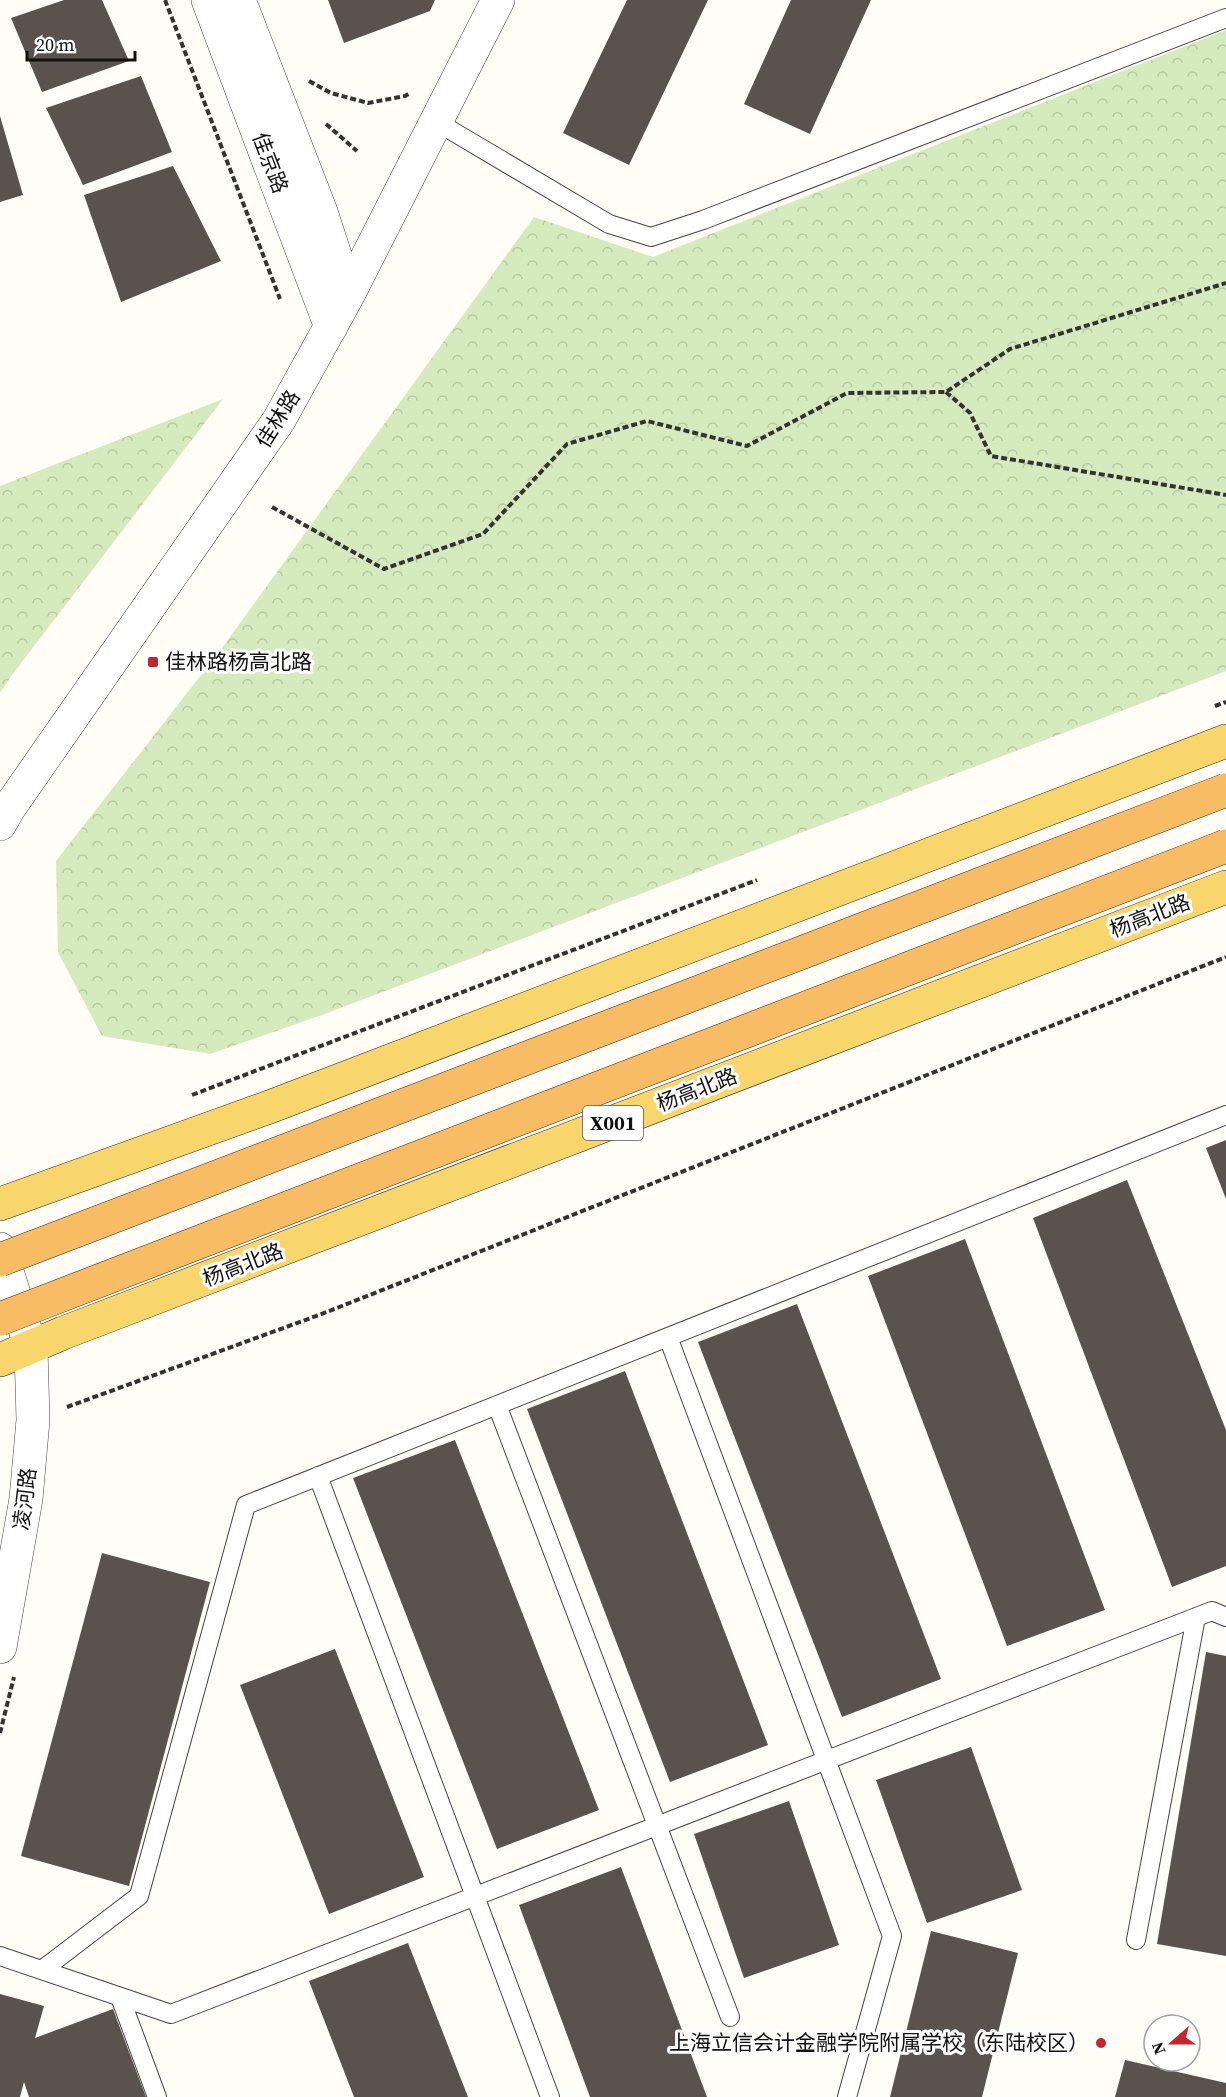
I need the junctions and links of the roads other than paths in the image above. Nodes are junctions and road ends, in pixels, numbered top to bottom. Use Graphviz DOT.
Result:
graph roads {
  1 [pos="208,0"];
  2 [pos="239,0"];
  3 [pos="498,0"];
  4 [pos="1226,18"];
  5 [pos="437,122"];
  6 [pos="348,295"];
  7 [pos="331,327"];
  8 [pos="1226,741"];
  9 [pos="1226,790"];
  10 [pos="3,816"];
  11 [pos="1226,846"];
  12 [pos="1226,887"];
  13 [pos="1226,1115"];
  14 [pos="0,1204"];
  15 [pos="0,1249"];
  16 [pos="0,1260"];
  17 [pos="0,1319"];
  18 [pos="668,1337"];
  19 [pos="31,1348"];
  20 [pos="0,1360"];
  21 [pos="497,1405"];
  22 [pos="318,1476"];
  23 [pos="1196,1617"];
  24 [pos="1226,1617"];
  25 [pos="0,1647"];
  26 [pos="827,1761"];
  27 [pos="658,1826"];
  28 [pos="475,1896"];
  29 [pos="1136,1940"];
  30 [pos="0,1956"];
  31 [pos="42,1970"];
  32 [pos="120,1997"];
  33 [pos="730,2017"];
  34 [pos="157,2097"];
  35 [pos="550,2097"];
  36 [pos="847,2097"];
  1 -- 7 [label="street, 佳京路"];
  2 -- 6 [label="street, 佳京路"];
  3 -- 5 [label="street, 佳林路"];
  4 -- 5 [label="lane"];
  5 -- 6 [label="street, 佳林路"];
  6 -- 7 [label="street, 佳林路"];
  7 -- 10 [label="street, 佳林路"];
  8 -- 14 [label="main road"];
  9 -- 16 [label="highway, bridge"];
  11 -- 17 [label="highway, 杨高北路 / X001, bridge"];
  12 -- 19 [label="main road, 杨高北路 / X001"];
  13 -- 18 [label="lane"];
  15 -- 19 [label="street"];
  18 -- 21 [label="lane"];
  18 -- 26 [label="lane"];
  19 -- 20 [label="main road, 杨高北路 / X001"];
  19 -- 25 [label="street, 凌河路"];
  21 -- 22 [label="lane"];
  21 -- 27 [label="lane"];
  22 -- 28 [label="lane"];
  22 -- 31 [label="lane"];
  23 -- 24 [label="lane"];
  23 -- 26 [label="lane"];
  23 -- 29 [label="lane"];
  26 -- 27 [label="lane"];
  26 -- 36 [label="lane"];
  27 -- 28 [label="lane"];
  27 -- 33 [label="lane"];
  28 -- 32 [label="lane"];
  28 -- 35 [label="lane"];
  30 -- 31 [label="lane"];
  31 -- 32 [label="lane"];
  32 -- 34 [label="lane"];
}
